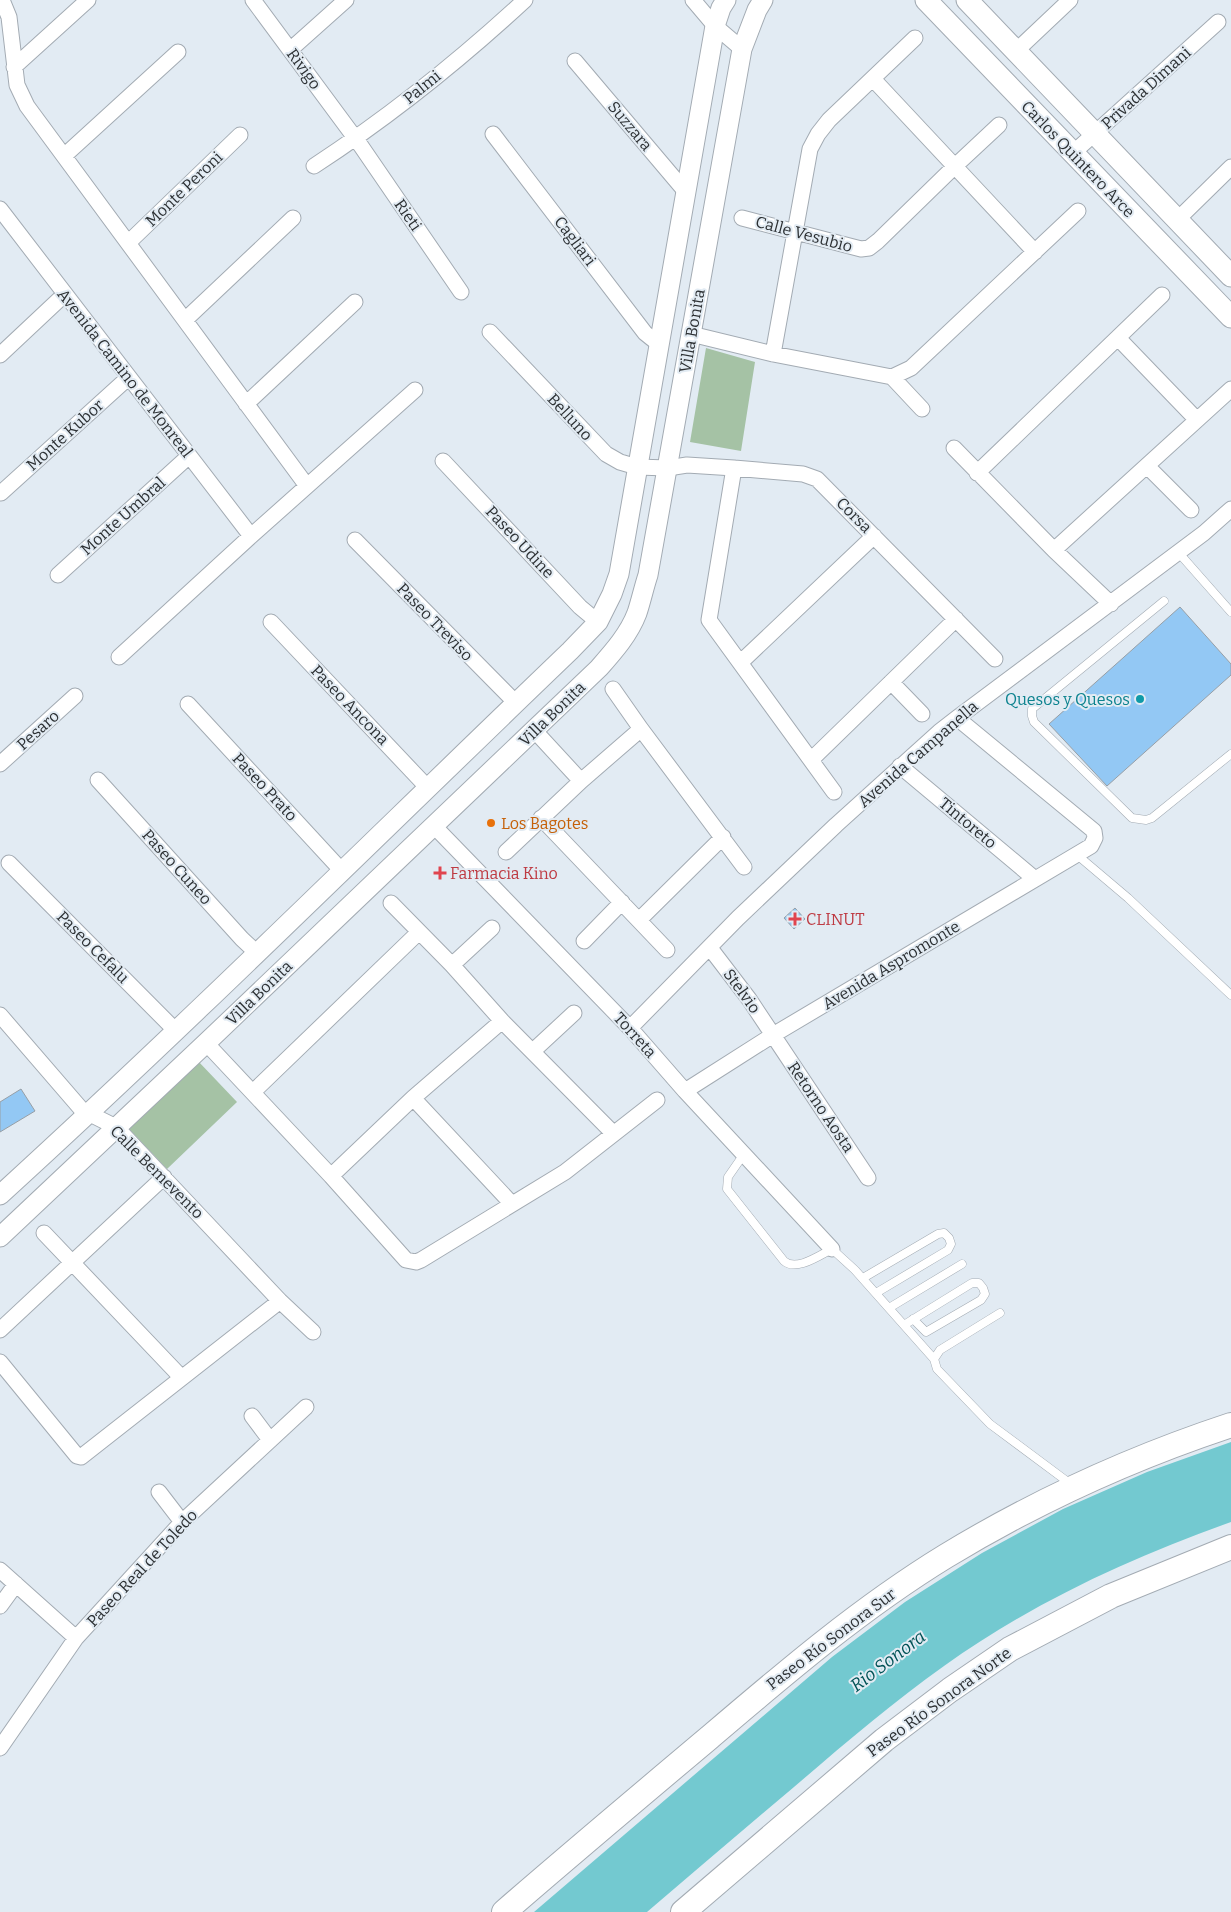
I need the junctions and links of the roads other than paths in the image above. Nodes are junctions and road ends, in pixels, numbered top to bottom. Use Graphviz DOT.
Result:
graph roads {
  1 [pos="2,0"];
  2 [pos="88,0"];
  3 [pos="253,0"];
  4 [pos="346,0"];
  5 [pos="524,0"];
  6 [pos="693,0"];
  7 [pos="726,0"];
  8 [pos="763,0"];
  9 [pos="926,0"];
  10 [pos="967,0"];
  11 [pos="1070,0"];
  12 [pos="1218,22"];
  13 [pos="715,26"];
  14 [pos="915,38"];
  15 [pos="742,49"];
  16 [pos="290,50"];
  17 [pos="1016,51"];
  18 [pos="178,52"];
  19 [pos="575,60"];
  20 [pos="14,67"];
  21 [pos="873,79"];
  22 [pos="1000,125"];
  23 [pos="240,134"];
  24 [pos="493,134"];
  25 [pos="1095,134"];
  26 [pos="355,139"];
  27 [pos="1074,154"];
  28 [pos="64,156"];
  29 [pos="314,166"];
  30 [pos="954,167"];
  31 [pos="1231,167"];
  32 [pos="685,191"];
  33 [pos="1078,210"];
  34 [pos="2,214"];
  35 [pos="294,218"];
  36 [pos="742,218"];
  37 [pos="1177,220"];
  38 [pos="796,232"];
  39 [pos="128,243"];
  40 [pos="1034,252"];
  41 [pos="1231,276"];
  42 [pos="461,292"];
  43 [pos="65,294"];
  44 [pos="1162,295"];
  45 [pos="355,302"];
  46 [pos="1231,317"];
  47 [pos="185,320"];
  48 [pos="490,332"];
  49 [pos="691,334"];
  50 [pos="1118,338"];
  51 [pos="660,345"];
  52 [pos="773,354"];
  53 [pos="0,355"];
  54 [pos="129,377"];
  55 [pos="892,377"];
  56 [pos="1231,389"];
  57 [pos="415,390"];
  58 [pos="246,404"];
  59 [pos="922,409"];
  60 [pos="1196,420"];
  61 [pos="954,448"];
  62 [pos="189,456"];
  63 [pos="443,461"];
  64 [pos="1147,466"];
  65 [pos="637,467"];
  66 [pos="668,468"];
  67 [pos="734,468"];
  68 [pos="977,473"];
  69 [pos="307,486"];
  70 [pos="1,493"];
  71 [pos="1231,509"];
  72 [pos="1191,510"];
  73 [pos="250,536"];
  74 [pos="874,536"];
  75 [pos="356,540"];
  76 [pos="1054,550"];
  77 [pos="1178,552"];
  78 [pos="58,576"];
  79 [pos="1164,601"];
  80 [pos="1111,604"];
  81 [pos="1231,612"];
  82 [pos="956,619"];
  83 [pos="271,622"];
  84 [pos="598,622"];
  85 [pos="119,657"];
  86 [pos="995,659"];
  87 [pos="740,662"];
  88 [pos="892,682"];
  89 [pos="614,689"];
  90 [pos="75,696"];
  91 [pos="516,703"];
  92 [pos="188,704"];
  93 [pos="922,714"];
  94 [pos="957,718"];
  95 [pos="641,729"];
  96 [pos="534,730"];
  97 [pos="1231,754"];
  98 [pos="811,760"];
  99 [pos="0,764"];
  100 [pos="900,766"];
  101 [pos="98,780"];
  102 [pos="581,781"];
  103 [pos="428,788"];
  104 [pos="834,792"];
  105 [pos="541,818"];
  106 [pos="434,826"];
  107 [pos="723,837"];
  108 [pos="506,852"];
  109 [pos="1076,854"];
  110 [pos="9,863"];
  111 [pos="744,867"];
  112 [pos="342,871"];
  113 [pos="1035,879"];
  114 [pos="622,902"];
  115 [pos="391,903"];
  116 [pos="639,920"];
  117 [pos="492,928"];
  118 [pos="419,932"];
  119 [pos="584,942"];
  120 [pos="710,948"];
  121 [pos="667,950"];
  122 [pos="257,953"];
  123 [pos="452,965"];
  124 [pos="1231,995"];
  125 [pos="574,1013"];
  126 [pos="0,1016"];
  127 [pos="502,1021"];
  128 [pos="630,1028"];
  129 [pos="176,1031"];
  130 [pos="773,1035"];
  131 [pos="206,1043"];
  132 [pos="532,1051"];
  133 [pos="685,1091"];
  134 [pos="253,1092"];
  135 [pos="414,1098"];
  136 [pos="658,1100"];
  137 [pos="89,1114"];
  138 [pos="116,1127"];
  139 [pos="613,1133"];
  140 [pos="744,1154"];
  141 [pos="331,1176"];
  142 [pos="164,1177"];
  143 [pos="868,1178"];
  144 [pos="0,1195"];
  145 [pos="512,1204"];
  146 [pos="44,1233"];
  147 [pos="0,1237"];
  148 [pos="832,1249"];
  149 [pos="72,1263"];
  150 [pos="962,1264"];
  151 [pos="863,1278"];
  152 [pos="876,1292"];
  153 [pos="280,1301"];
  154 [pos="889,1308"];
  155 [pos="1000,1313"];
  156 [pos="913,1319"];
  157 [pos="904,1325"];
  158 [pos="0,1330"];
  159 [pos="313,1332"];
  160 [pos="934,1359"];
  161 [pos="0,1362"];
  162 [pos="181,1377"];
  163 [pos="306,1406"];
  164 [pos="252,1416"];
  165 [pos="1231,1425"];
  166 [pos="270,1440"];
  167 [pos="1075,1487"];
  168 [pos="158,1492"];
  169 [pos="182,1522"];
  170 [pos="1231,1547"];
  171 [pos="0,1570"];
  172 [pos="16,1584"];
  173 [pos="0,1606"];
  174 [pos="76,1638"];
  175 [pos="0,1748"];
  176 [pos="504,1912"];
  177 [pos="683,1912"];
  1 -- 20 [label="street"];
  2 -- 20 [label="street"];
  3 -- 16 [label="street, Rivigo"];
  4 -- 16 [label="street"];
  5 -- 26 [label="street, Palmi"];
  6 -- 13 [label="street"];
  7 -- 13 [label="street, Villa Bonita"];
  8 -- 15 [label="street, Villa Bonita"];
  9 -- 27 [label="main road, Carlos Quintero Arce"];
  10 -- 17 [label="main road, Carlos Quintero Arce"];
  11 -- 17 [label="street"];
  12 -- 25 [label="street, Privada Dimani"];
  13 -- 15 [label="street"];
  13 -- 32 [label="street, Villa Bonita"];
  14 -- 21 [label="street"];
  15 -- 49 [label="street, Villa Bonita"];
  16 -- 26 [label="street, Rivigo"];
  17 -- 25 [label="main road, Carlos Quintero Arce"];
  18 -- 28 [label="street"];
  19 -- 32 [label="street, Suzzara"];
  20 -- 28 [label="street"];
  21 -- 30 [label="street"];
  21 -- 38 [label="street"];
  22 -- 30 [label="street, Calle Vesubio"];
  23 -- 39 [label="street, Monte Peroni"];
  24 -- 51 [label="street, Cagliari"];
  25 -- 27 [label="street, Privada Dimani"];
  25 -- 37 [label="main road, Carlos Quintero Arce"];
  26 -- 29 [label="street, Palmi"];
  26 -- 42 [label="street, Rieti"];
  27 -- 46 [label="main road, Carlos Quintero Arce"];
  28 -- 39 [label="street"];
  30 -- 38 [label="street, Calle Vesubio"];
  30 -- 40 [label="street"];
  31 -- 37 [label="street"];
  32 -- 51 [label="street, Villa Bonita"];
  33 -- 40 [label="street"];
  34 -- 43 [label="street, Avenida Camino de Monreal"];
  35 -- 47 [label="street"];
  36 -- 38 [label="street, Calle Vesubio"];
  37 -- 41 [label="main road, Carlos Quintero Arce"];
  38 -- 52 [label="street"];
  39 -- 47 [label="street"];
  40 -- 55 [label="street"];
  43 -- 53 [label="street"];
  43 -- 54 [label="street, Avenida Camino de Monreal"];
  44 -- 50 [label="street"];
  45 -- 58 [label="street"];
  47 -- 58 [label="street"];
  48 -- 65 [label="street, Belluno"];
  49 -- 52 [label="street"];
  49 -- 66 [label="street, Villa Bonita"];
  50 -- 60 [label="street"];
  50 -- 68 [label="street"];
  51 -- 65 [label="street, Villa Bonita"];
  52 -- 55 [label="street"];
  54 -- 62 [label="street, Avenida Camino de Monreal"];
  54 -- 70 [label="street, Monte Kubor"];
  55 -- 59 [label="street"];
  56 -- 60 [label="street"];
  57 -- 69 [label="street"];
  58 -- 69 [label="street"];
  60 -- 64 [label="street"];
  61 -- 68 [label="street"];
  62 -- 73 [label="street, Avenida Camino de Monreal"];
  62 -- 78 [label="street, Monte Umbral"];
  63 -- 84 [label="street, Paseo Udine"];
  64 -- 72 [label="street"];
  64 -- 76 [label="street"];
  65 -- 66 [label="street, Belluno"];
  65 -- 84 [label="street, Villa Bonita"];
  66 -- 67 [label="street, Corsa"];
  66 -- 96 [label="street, Villa Bonita"];
  67 -- 74 [label="street, Corsa"];
  67 -- 87 [label="street"];
  68 -- 76 [label="street"];
  69 -- 73 [label="street"];
  71 -- 77 [label="street, Avenida Campanella"];
  73 -- 85 [label="street"];
  74 -- 82 [label="street, Corsa"];
  74 -- 87 [label="street"];
  75 -- 91 [label="street, Paseo Treviso"];
  76 -- 80 [label="street"];
  77 -- 80 [label="street, Avenida Campanella"];
  77 -- 81 [label="lane"];
  79 -- 97 [label="lane"];
  80 -- 94 [label="street, Avenida Campanella"];
  82 -- 86 [label="street, Corsa"];
  82 -- 88 [label="street"];
  83 -- 103 [label="street, Paseo Ancona"];
  84 -- 91 [label="street, Villa Bonita"];
  87 -- 98 [label="street"];
  88 -- 93 [label="street"];
  88 -- 98 [label="street"];
  89 -- 95 [label="street"];
  90 -- 99 [label="street, Pesaro"];
  91 -- 103 [label="street, Villa Bonita"];
  92 -- 112 [label="street, Paseo Prato"];
  94 -- 100 [label="street, Avenida Campanella"];
  94 -- 109 [label="street, Avenida Aspromonte"];
  95 -- 102 [label="street"];
  95 -- 107 [label="street"];
  96 -- 102 [label="street"];
  96 -- 106 [label="street, Villa Bonita"];
  98 -- 104 [label="street"];
  100 -- 113 [label="street, Tintoreto"];
  100 -- 120 [label="street, Avenida Campanella"];
  101 -- 122 [label="street, Paseo Cuneo"];
  102 -- 105 [label="street"];
  103 -- 112 [label="street, Villa Bonita"];
  105 -- 108 [label="street"];
  105 -- 114 [label="street"];
  106 -- 128 [label="street, Torreta"];
  106 -- 131 [label="street, Villa Bonita"];
  107 -- 111 [label="street"];
  107 -- 116 [label="street"];
  109 -- 113 [label="street, Avenida Aspromonte"];
  109 -- 124 [label="lane"];
  110 -- 129 [label="street, Paseo Cefalu"];
  112 -- 122 [label="street, Villa Bonita"];
  113 -- 130 [label="street, Avenida Aspromonte"];
  114 -- 116 [label="street"];
  114 -- 119 [label="street"];
  115 -- 118 [label="street"];
  116 -- 121 [label="street"];
  117 -- 123 [label="street"];
  118 -- 123 [label="street"];
  118 -- 134 [label="street"];
  120 -- 128 [label="street, Avenida Campanella"];
  120 -- 130 [label="street, Stelvio"];
  122 -- 129 [label="street, Villa Bonita"];
  123 -- 127 [label="street"];
  125 -- 132 [label="street"];
  126 -- 137 [label="street, Calle Bemevento"];
  127 -- 132 [label="street"];
  127 -- 135 [label="street"];
  128 -- 133 [label="street, Torreta"];
  129 -- 137 [label="street, Villa Bonita"];
  130 -- 133 [label="street, Avenida Aspromonte"];
  130 -- 143 [label="street, Retorno Aosta"];
  131 -- 134 [label="street"];
  131 -- 138 [label="street, Villa Bonita"];
  132 -- 139 [label="street"];
  133 -- 140 [label="street, Torreta"];
  134 -- 141 [label="street"];
  135 -- 141 [label="street"];
  135 -- 145 [label="street"];
  136 -- 139 [label="street"];
  137 -- 138 [label="street, Calle Bemevento"];
  137 -- 144 [label="street, Villa Bonita"];
  138 -- 142 [label="street, Calle Bemevento"];
  138 -- 147 [label="street, Villa Bonita"];
  139 -- 145 [label="street"];
  140 -- 148 [label="street, Torreta"];
  140 -- 148 [label="lane"];
  141 -- 145 [label="street"];
  142 -- 149 [label="street"];
  142 -- 153 [label="street, Calle Bemevento"];
  146 -- 149 [label="street"];
  148 -- 151 [label="lane"];
  149 -- 158 [label="street"];
  149 -- 162 [label="street"];
  150 -- 154 [label="lane"];
  151 -- 152 [label="lane"];
  151 -- 152 [label="lane"];
  152 -- 154 [label="lane"];
  153 -- 159 [label="street, Calle Bemevento"];
  153 -- 162 [label="street"];
  154 -- 157 [label="lane"];
  155 -- 160 [label="lane"];
  156 -- 156 [label="lane"];
  156 -- 157 [label="lane"];
  157 -- 160 [label="lane"];
  160 -- 167 [label="lane"];
  161 -- 162 [label="street"];
  163 -- 166 [label="street, Paseo Real de Toledo"];
  164 -- 166 [label="street"];
  165 -- 167 [label="main road, Paseo Río Sonora Sur"];
  166 -- 169 [label="street, Paseo Real de Toledo"];
  167 -- 176 [label="main road, Paseo Río Sonora Sur"];
  168 -- 169 [label="street"];
  169 -- 174 [label="street, Paseo Real de Toledo"];
  170 -- 177 [label="main road, Paseo Río Sonora Norte"];
  171 -- 172 [label="street"];
  172 -- 173 [label="street"];
  172 -- 174 [label="street"];
  174 -- 175 [label="street, Paseo Real de Toledo"];
}
